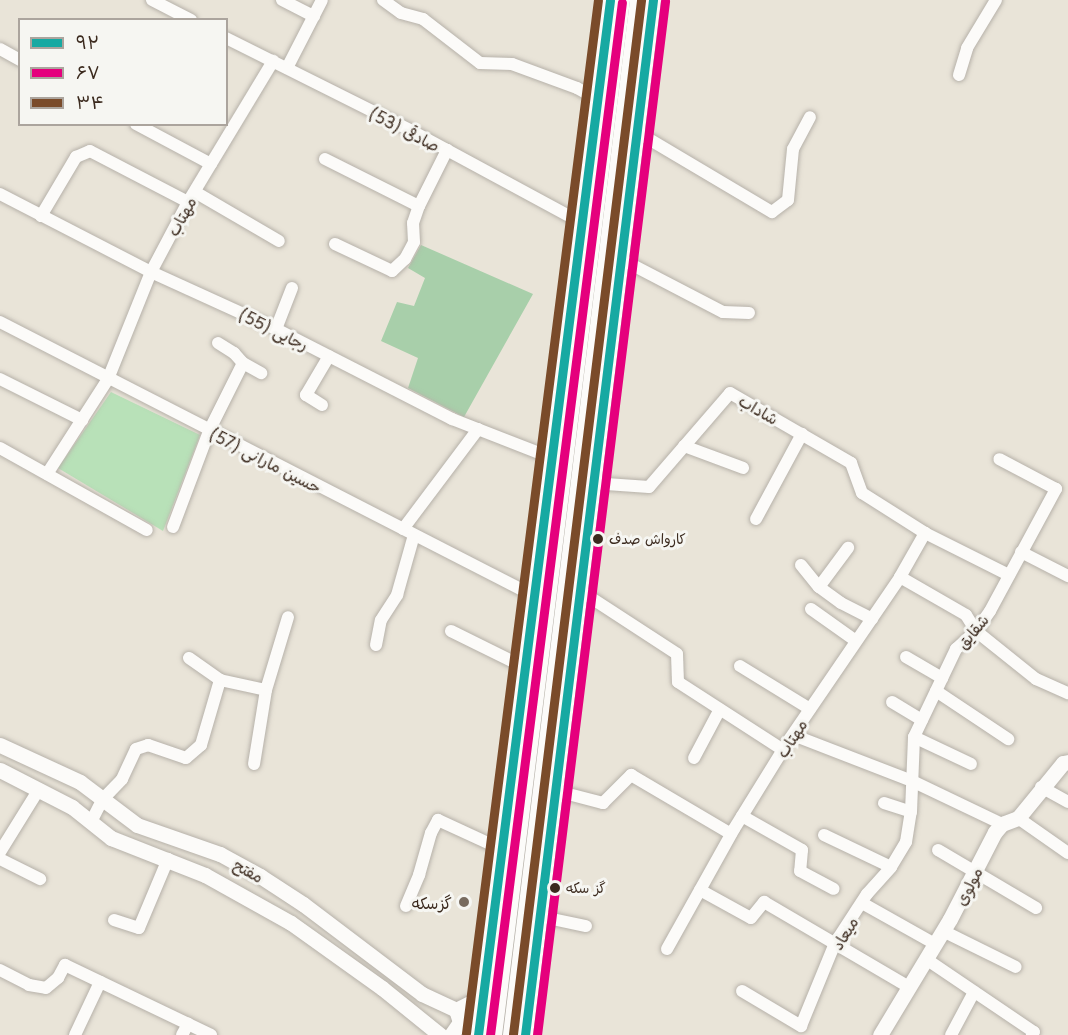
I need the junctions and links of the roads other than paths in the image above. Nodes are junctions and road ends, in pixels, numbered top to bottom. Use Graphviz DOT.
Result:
graph roads {
  1 [pos="152,0"];
  2 [pos="282,0"];
  3 [pos="322,0"];
  4 [pos="383,0"];
  5 [pos="610,0"];
  6 [pos="620,0"];
  7 [pos="640,0"];
  8 [pos="653,0"];
  9 [pos="996,0"];
  10 [pos="314,16"];
  11 [pos="187,18"];
  12 [pos="228,39"];
  13 [pos="0,49"];
  14 [pos="18,59"];
  15 [pos="273,61"];
  16 [pos="287,68"];
  17 [pos="959,75"];
  18 [pos="597,99"];
  19 [pos="810,117"];
  20 [pos="140,126"];
  21 [pos="637,132"];
  22 [pos="447,150"];
  23 [pos="325,159"];
  24 [pos="211,164"];
  25 [pos="0,194"];
  26 [pos="191,197"];
  27 [pos="419,206"];
  28 [pos="40,216"];
  29 [pos="582,223"];
  30 [pos="279,241"];
  31 [pos="335,244"];
  32 [pos="621,259"];
  33 [pos="151,272"];
  34 [pos="292,288"];
  35 [pos="749,313"];
  36 [pos="0,322"];
  37 [pos="276,329"];
  38 [pos="218,343"];
  39 [pos="329,356"];
  40 [pos="243,363"];
  41 [pos="261,373"];
  42 [pos="0,379"];
  43 [pos="108,379"];
  44 [pos="322,405"];
  45 [pos="82,420"];
  46 [pos="478,429"];
  47 [pos="209,430"];
  48 [pos="802,434"];
  49 [pos="684,446"];
  50 [pos="0,448"];
  51 [pos="552,458"];
  52 [pos="999,459"];
  53 [pos="743,468"];
  54 [pos="47,474"];
  55 [pos="592,483"];
  56 [pos="756,519"];
  57 [pos="173,527"];
  58 [pos="147,530"];
  59 [pos="408,532"];
  60 [pos="925,532"];
  61 [pos="848,548"];
  62 [pos="1021,552"];
  63 [pos="801,565"];
  64 [pos="1009,575"];
  65 [pos="900,576"];
  66 [pos="1068,576"];
  67 [pos="819,587"];
  68 [pos="579,590"];
  69 [pos="534,596"];
  70 [pos="811,609"];
  71 [pos="288,616"];
  72 [pos="872,619"];
  73 [pos="451,631"];
  74 [pos="976,631"];
  75 [pos="856,641"];
  76 [pos="376,645"];
  77 [pos="906,657"];
  78 [pos="189,658"];
  79 [pos="524,666"];
  80 [pos="740,666"];
  81 [pos="942,678"];
  82 [pos="220,680"];
  83 [pos="266,690"];
  84 [pos="936,691"];
  85 [pos="1068,693"];
  86 [pos="892,702"];
  87 [pos="720,709"];
  88 [pos="810,709"];
  89 [pos="922,720"];
  90 [pos="793,735"];
  91 [pos="914,737"];
  92 [pos="1008,739"];
  93 [pos="0,745"];
  94 [pos="783,750"];
  95 [pos="694,758"];
  96 [pos="1066,758"];
  97 [pos="254,764"];
  98 [pos="971,764"];
  99 [pos="0,770"];
  100 [pos="912,781"];
  101 [pos="1041,787"];
  102 [pos="39,789"];
  103 [pos="553,790"];
  104 [pos="102,800"];
  105 [pos="1068,802"];
  106 [pos="884,803"];
  107 [pos="911,813"];
  108 [pos="742,816"];
  109 [pos="1018,818"];
  110 [pos="91,822"];
  111 [pos="1002,824"];
  112 [pos="731,834"];
  113 [pos="824,835"];
  114 [pos="501,849"];
  115 [pos="938,850"];
  116 [pos="0,852"];
  117 [pos="1068,853"];
  118 [pos="0,858"];
  119 [pos="168,859"];
  120 [pos="891,867"];
  121 [pos="975,871"];
  122 [pos="40,879"];
  123 [pos="834,889"];
  124 [pos="700,890"];
  125 [pos="862,903"];
  126 [pos="406,906"];
  127 [pos="1036,908"];
  128 [pos="538,916"];
  129 [pos="114,920"];
  130 [pos="586,926"];
  131 [pos="939,938"];
  132 [pos="835,943"];
  133 [pos="667,950"];
  134 [pos="926,959"];
  135 [pos="1016,967"];
  136 [pos="0,969"];
  137 [pos="100,982"];
  138 [pos="909,987"];
  139 [pos="742,991"];
  140 [pos="974,992"];
  141 [pos="482,997"];
  142 [pos="456,1010"];
  143 [pos="185,1030"];
  144 [pos="75,1035"];
  145 [pos="211,1035"];
  146 [pos="440,1035"];
  147 [pos="451,1035"];
  148 [pos="478,1035"];
  149 [pos="492,1035"];
  150 [pos="513,1035"];
  151 [pos="525,1035"];
  152 [pos="880,1035"];
  153 [pos="951,1035"];
  154 [pos="1032,1035"];
  1 -- 11 [label="street"];
  2 -- 10 [label="street"];
  3 -- 10 [label="street"];
  4 -- 18 [label="street"];
  5 -- 18 [label="main road"];
  6 -- 149 [label="highway"];
  7 -- 150 [label="highway"];
  8 -- 21 [label="main road"];
  9 -- 17 [label="street"];
  10 -- 16 [label="street"];
  12 -- 15 [label="street, صادقی (53)"];
  13 -- 14 [label="street"];
  15 -- 16 [label="street, صادقی (53)"];
  15 -- 24 [label="street, مهتاب"];
  16 -- 22 [label="street, صادقی (53)"];
  18 -- 29 [label="main road"];
  19 -- 21 [label="street"];
  20 -- 24 [label="street"];
  21 -- 32 [label="main road"];
  22 -- 27 [label="street"];
  22 -- 29 [label="street, صادقی (53)"];
  23 -- 27 [label="street"];
  24 -- 26 [label="street, مهتاب"];
  25 -- 28 [label="street, رجایی (55)"];
  26 -- 28 [label="street"];
  26 -- 30 [label="street"];
  26 -- 33 [label="street, مهتاب"];
  27 -- 31 [label="street"];
  28 -- 33 [label="street, رجایی (55)"];
  29 -- 51 [label="main road"];
  32 -- 35 [label="street"];
  32 -- 55 [label="main road"];
  33 -- 37 [label="street, رجایی (55)"];
  33 -- 43 [label="street, مهتاب"];
  34 -- 37 [label="street"];
  36 -- 43 [label="street, حسین مارانی (57)"];
  37 -- 39 [label="street, رجایی (55)"];
  38 -- 40 [label="street"];
  39 -- 44 [label="street"];
  39 -- 46 [label="street, رجایی (55)"];
  40 -- 41 [label="street"];
  40 -- 47 [label="street"];
  42 -- 45 [label="street"];
  43 -- 45 [label="street, مهتاب"];
  43 -- 47 [label="street, حسین مارانی (57)"];
  45 -- 54 [label="street, مهتاب"];
  46 -- 51 [label="street, رجایی (55)"];
  46 -- 59 [label="street"];
  47 -- 57 [label="street"];
  47 -- 59 [label="street, حسین مارانی (57)"];
  48 -- 49 [label="street, شاداب"];
  48 -- 56 [label="street"];
  48 -- 60 [label="street, شاداب"];
  49 -- 53 [label="street"];
  49 -- 55 [label="street, شاداب"];
  50 -- 54 [label="street"];
  51 -- 69 [label="main road"];
  52 -- 62 [label="street, شقایق"];
  54 -- 58 [label="street"];
  55 -- 68 [label="main road"];
  59 -- 69 [label="street, حسین مارانی (57)"];
  59 -- 76 [label="street"];
  60 -- 64 [label="street, شاداب"];
  60 -- 65 [label="street, مهتاب"];
  61 -- 67 [label="street"];
  62 -- 64 [label="street, شقایق"];
  62 -- 66 [label="street"];
  63 -- 67 [label="street"];
  64 -- 74 [label="street, شقایق"];
  65 -- 72 [label="street, مهتاب"];
  65 -- 74 [label="street"];
  67 -- 72 [label="street"];
  68 -- 87 [label="street"];
  68 -- 103 [label="main road"];
  69 -- 79 [label="main road"];
  70 -- 75 [label="street"];
  71 -- 83 [label="street"];
  72 -- 75 [label="street, مهتاب"];
  73 -- 79 [label="street"];
  74 -- 81 [label="street, شقایق"];
  74 -- 85 [label="street"];
  75 -- 88 [label="street, مهتاب"];
  77 -- 81 [label="street"];
  78 -- 82 [label="street"];
  79 -- 114 [label="main road"];
  80 -- 88 [label="street"];
  81 -- 84 [label="street, شقایق"];
  82 -- 83 [label="street"];
  82 -- 104 [label="street"];
  83 -- 97 [label="street"];
  84 -- 89 [label="street, شقایق"];
  84 -- 92 [label="street"];
  86 -- 89 [label="street"];
  87 -- 94 [label="street"];
  87 -- 95 [label="street"];
  88 -- 90 [label="street, مهتاب"];
  89 -- 91 [label="street, شقایق"];
  90 -- 94 [label="street, مهتاب"];
  90 -- 100 [label="street"];
  91 -- 98 [label="street"];
  91 -- 100 [label="street, شقایق"];
  93 -- 104 [label="street, مفتح"];
  94 -- 108 [label="street, مهتاب"];
  96 -- 101 [label="street"];
  99 -- 102 [label="street, مفتح"];
  100 -- 107 [label="street, میعاد"];
  100 -- 111 [label="street"];
  101 -- 105 [label="street"];
  101 -- 109 [label="street"];
  102 -- 110 [label="street, مفتح"];
  102 -- 116 [label="street"];
  103 -- 112 [label="street"];
  103 -- 128 [label="main road"];
  104 -- 110 [label="street"];
  104 -- 142 [label="street, مفتح"];
  106 -- 107 [label="street"];
  107 -- 120 [label="street, میعاد"];
  108 -- 112 [label="street, مهتاب"];
  108 -- 123 [label="street"];
  109 -- 111 [label="street"];
  109 -- 117 [label="street"];
  110 -- 119 [label="street, مفتح"];
  111 -- 121 [label="street, مولوی"];
  112 -- 124 [label="street, مهتاب"];
  113 -- 120 [label="street"];
  114 -- 126 [label="street"];
  114 -- 141 [label="main road"];
  115 -- 121 [label="street"];
  118 -- 122 [label="street"];
  119 -- 129 [label="street"];
  119 -- 146 [label="street, مفتح"];
  120 -- 125 [label="street, میعاد"];
  121 -- 127 [label="street"];
  121 -- 131 [label="street, مولوی"];
  124 -- 132 [label="street"];
  124 -- 133 [label="street, مهتاب"];
  125 -- 131 [label="street"];
  125 -- 132 [label="street, میعاد"];
  128 -- 130 [label="street"];
  128 -- 151 [label="main road"];
  131 -- 134 [label="street, مولوی"];
  131 -- 135 [label="street"];
  132 -- 138 [label="street"];
  132 -- 139 [label="street, میعاد"];
  134 -- 138 [label="street, مولوی"];
  134 -- 140 [label="street"];
  136 -- 137 [label="street"];
  137 -- 143 [label="street"];
  137 -- 144 [label="street"];
  138 -- 152 [label="street, مولوی"];
  140 -- 153 [label="street"];
  140 -- 154 [label="street"];
  141 -- 142 [label="street"];
  141 -- 148 [label="main road"];
  142 -- 147 [label="street"];
  143 -- 145 [label="street"];
}
